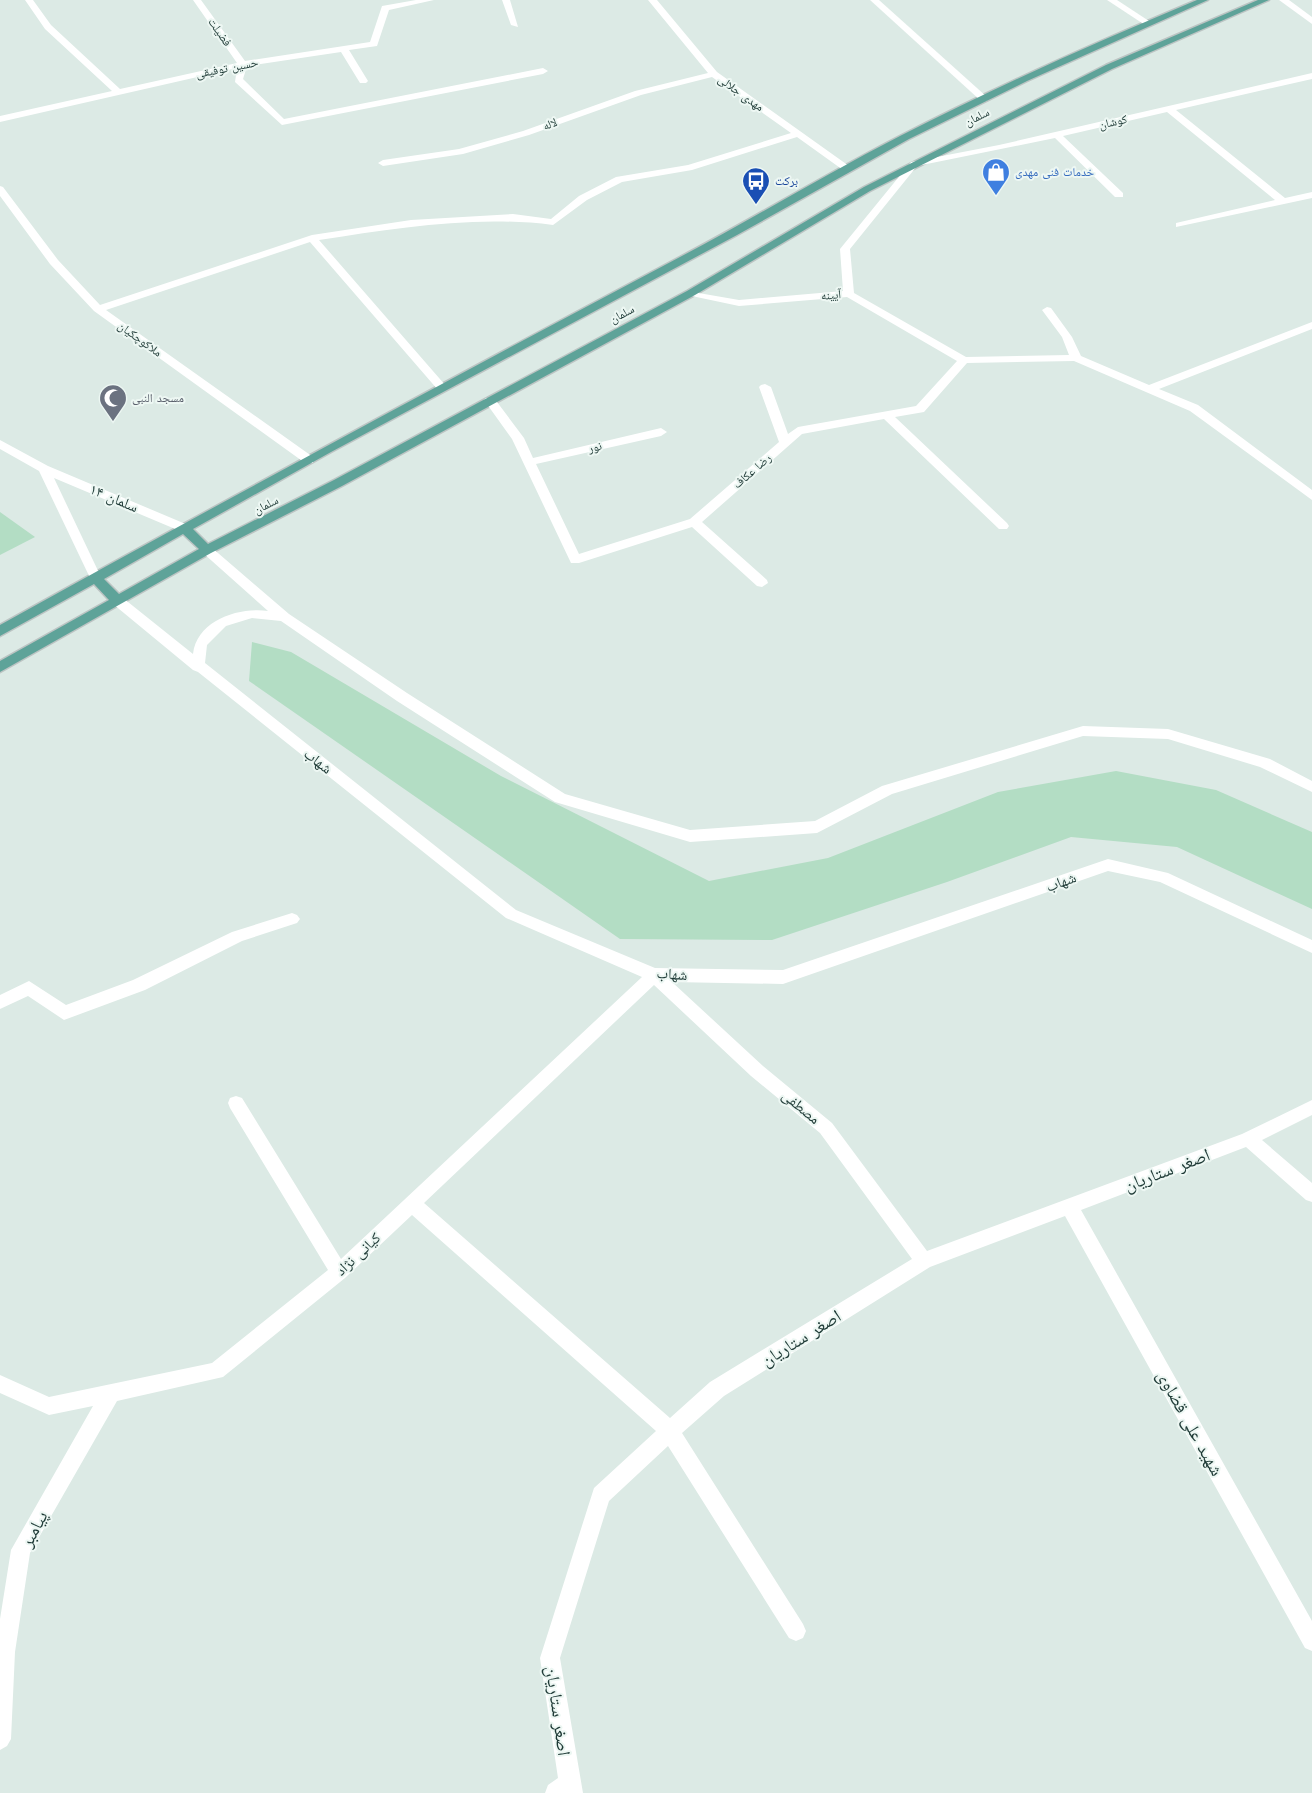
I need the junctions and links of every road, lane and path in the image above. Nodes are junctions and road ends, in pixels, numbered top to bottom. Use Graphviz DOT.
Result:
graph roads {
  1 [pos="29,0"];
  2 [pos="200,0"];
  3 [pos="430,0"];
  4 [pos="506,0"];
  5 [pos="652,0"];
  6 [pos="874,0"];
  7 [pos="1112,0"];
  8 [pos="1204,0"];
  9 [pos="1265,0"];
  10 [pos="1283,0"];
  11 [pos="1312,21"];
  12 [pos="1148,23"];
  13 [pos="515,25"];
  14 [pos="344,49"];
  15 [pos="243,64"];
  16 [pos="543,71"];
  17 [pos="714,74"];
  18 [pos="1312,76"];
  19 [pos="363,81"];
  20 [pos="117,90"];
  21 [pos="984,99"];
  22 [pos="1169,109"];
  23 [pos="0,119"];
  24 [pos="798,134"];
  25 [pos="1057,135"];
  26 [pos="383,163"];
  27 [pos="914,164"];
  28 [pos="846,168"];
  29 [pos="0,188"];
  30 [pos="1119,195"];
  31 [pos="1312,195"];
  32 [pos="1282,201"];
  33 [pos="1180,225"];
  34 [pos="312,238"];
  35 [pos="691,293"];
  36 [pos="850,294"];
  37 [pos="98,309"];
  38 [pos="1047,310"];
  39 [pos="1312,325"];
  40 [pos="1076,358"];
  41 [pos="964,360"];
  42 [pos="765,387"];
  43 [pos="442,388"];
  44 [pos="1149,389"];
  45 [pos="490,400"];
  46 [pos="886,415"];
  47 [pos="661,432"];
  48 [pos="785,443"];
  49 [pos="0,444"];
  50 [pos="309,460"];
  51 [pos="530,462"];
  52 [pos="44,469"];
  53 [pos="1312,496"];
  54 [pos="694,522"];
  55 [pos="1003,526"];
  56 [pos="184,528"];
  57 [pos="207,550"];
  58 [pos="95,577"];
  59 [pos="762,583"];
  60 [pos="118,601"];
  61 [pos="284,616"];
  62 [pos="0,631"];
  63 [pos="198,666"];
  64 [pos="0,667"];
  65 [pos="1312,787"];
  66 [pos="292,919"];
  67 [pos="1312,947"];
  68 [pos="654,975"];
  69 [pos="0,1002"];
  70 [pos="236,1103"];
  71 [pos="1312,1107"];
  72 [pos="1248,1139"];
  73 [pos="1312,1194"];
  74 [pos="411,1203"];
  75 [pos="1069,1206"];
  76 [pos="924,1261"];
  77 [pos="339,1272"];
  78 [pos="0,1384"];
  79 [pos="111,1393"];
  80 [pos="670,1431"];
  81 [pos="796,1631"];
  82 [pos="1312,1640"];
  83 [pos="0,1740"];
  84 [pos="566,1790"];
  1 -- 20 [label="street"];
  2 -- 15 [label="street, فضیلت"];
  3 -- 14 [label="street, حسین توفیقی"];
  4 -- 13 [label="street"];
  5 -- 17 [label="street, مهدی جلالی"];
  6 -- 21 [label="street"];
  7 -- 12 [label="street"];
  8 -- 12 [label="main road, سلمان"];
  9 -- 27 [label="main road, سلمان"];
  10 -- 11 [label="street"];
  12 -- 21 [label="main road, سلمان"];
  14 -- 15 [label="street, حسین توفیقی"];
  14 -- 19 [label="street"];
  15 -- 16 [label="street"];
  15 -- 20 [label="street, حسین توفیقی"];
  17 -- 24 [label="street, مهدی جلالی"];
  17 -- 26 [label="street, لاله"];
  18 -- 22 [label="street, کوشان"];
  20 -- 23 [label="street, حسین توفیقی"];
  21 -- 28 [label="main road, سلمان"];
  22 -- 25 [label="street, کوشان"];
  22 -- 32 [label="street"];
  24 -- 28 [label="street, مهدی جلالی"];
  24 -- 34 [label="street"];
  25 -- 27 [label="street, کوشان"];
  25 -- 30 [label="street"];
  27 -- 35 [label="main road, سلمان"];
  27 -- 36 [label="street, آیینه"];
  28 -- 43 [label="main road, سلمان"];
  29 -- 37 [label="street, ملاکوچکیان"];
  31 -- 32 [label="street"];
  32 -- 33 [label="street"];
  34 -- 37 [label="street"];
  34 -- 43 [label="street"];
  35 -- 36 [label="street, آیینه"];
  35 -- 45 [label="main road, سلمان"];
  36 -- 41 [label="street"];
  37 -- 50 [label="street, ملاکوچکیان"];
  38 -- 40 [label="street"];
  39 -- 44 [label="street"];
  40 -- 41 [label="street"];
  40 -- 44 [label="street"];
  41 -- 46 [label="street, رضا عکاف"];
  42 -- 48 [label="street"];
  43 -- 50 [label="main road, سلمان"];
  44 -- 53 [label="street"];
  45 -- 51 [label="street, رضا عکاف"];
  45 -- 57 [label="main road, سلمان"];
  46 -- 48 [label="street, رضا عکاف"];
  46 -- 55 [label="street"];
  47 -- 51 [label="street, نور"];
  48 -- 54 [label="street, رضا عکاف"];
  49 -- 52 [label="street, سلمان ۱۴"];
  50 -- 56 [label="main road, سلمان"];
  51 -- 54 [label="street, رضا عکاف"];
  52 -- 56 [label="street, سلمان ۱۴"];
  52 -- 58 [label="street"];
  54 -- 59 [label="street"];
  56 -- 57 [label="main road"];
  56 -- 58 [label="main road, سلمان"];
  57 -- 60 [label="main road, سلمان"];
  57 -- 61 [label="street"];
  58 -- 60 [label="main road"];
  58 -- 62 [label="main road, سلمان"];
  60 -- 63 [label="street, شهاب"];
  60 -- 64 [label="main road, سلمان"];
  61 -- 63 [label="street"];
  61 -- 65 [label="street"];
  63 -- 68 [label="street, شهاب"];
  66 -- 69 [label="street"];
  67 -- 68 [label="street, شهاب"];
  68 -- 74 [label="street, کیانی نژاد"];
  68 -- 76 [label="street, مصطفی"];
  70 -- 77 [label="street"];
  71 -- 72 [label="street, اصغر ستاریان"];
  72 -- 73 [label="street"];
  72 -- 75 [label="street, اصغر ستاریان"];
  74 -- 77 [label="street, کیانی نژاد"];
  74 -- 80 [label="street"];
  75 -- 76 [label="street, اصغر ستاریان"];
  75 -- 82 [label="street, شهید علی قضاوی"];
  76 -- 80 [label="street, اصغر ستاریان"];
  77 -- 79 [label="street, کیانی نژاد"];
  78 -- 79 [label="street, کیانی نژاد"];
  79 -- 83 [label="street, پیامبر"];
  80 -- 81 [label="street"];
  80 -- 84 [label="street, اصغر ستاریان"];
}
